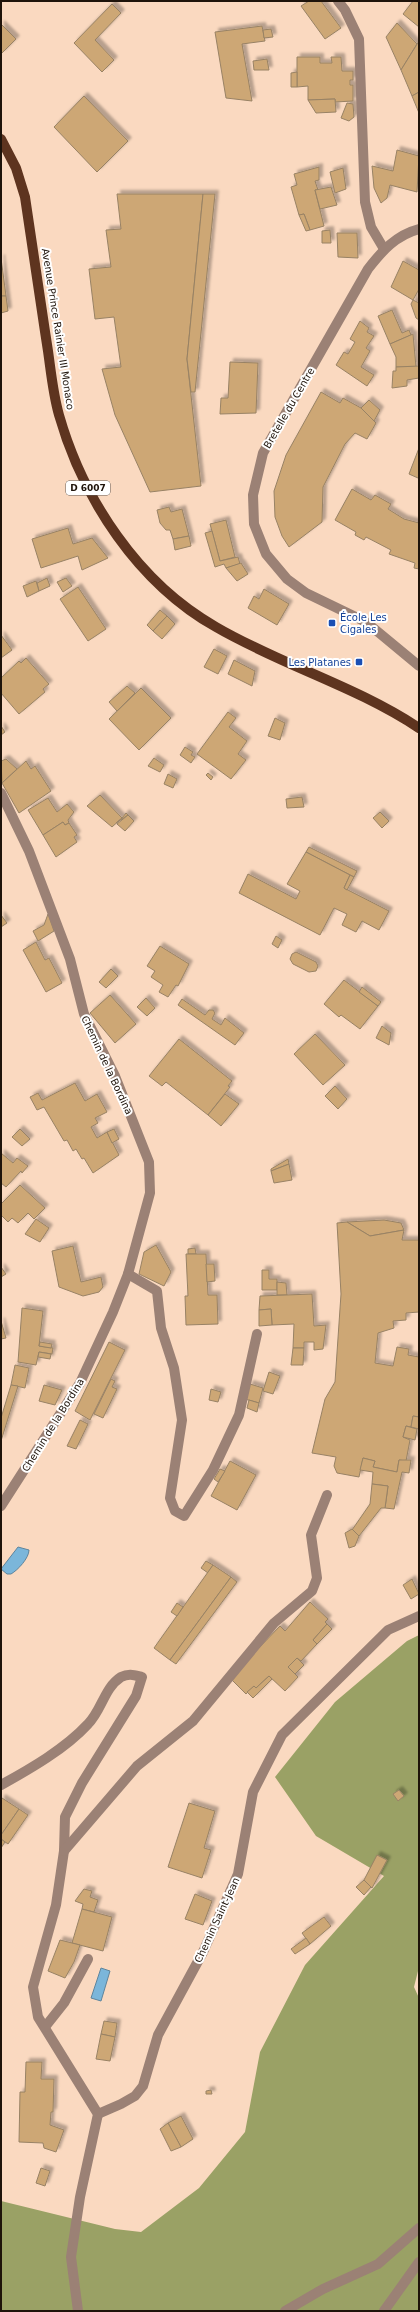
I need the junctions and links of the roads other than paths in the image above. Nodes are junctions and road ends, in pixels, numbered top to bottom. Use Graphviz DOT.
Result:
graph roads {
  1 [pos="338,1"];
  2 [pos="1,139"];
  3 [pos="419,229"];
  4 [pos="384,249"];
  5 [pos="419,666"];
  6 [pos="419,728"];
  7 [pos="1,794"];
  8 [pos="128,1274"];
  9 [pos="257,1334"];
  10 [pos="327,1495"];
  11 [pos="1,1506"];
  12 [pos="419,1616"];
  13 [pos="1,1786"];
  14 [pos="64,1851"];
  15 [pos="88,1959"];
  16 [pos="45,2027"];
  17 [pos="98,2114"];
  18 [pos="419,2228"];
  19 [pos="419,2262"];
  20 [pos="78,2311"];
  21 [pos="285,2311"];
  22 [pos="384,2311"];
  1 -- 4 [label="street"];
  2 -- 6 [label="main road, Avenue Prince Rainier III Monaco / D 6007"];
  3 -- 4 [label="street, Bretelle du Centre"];
  4 -- 5 [label="street, Bretelle du Centre"];
  7 -- 8 [label="street, Chemin de la Bordina"];
  8 -- 9 [label="street"];
  8 -- 11 [label="street, Chemin de la Bordina"];
  10 -- 14 [label="street"];
  12 -- 17 [label="street, Chemin Saint-Jean"];
  13 -- 14 [label="street"];
  14 -- 16 [label="street"];
  15 -- 16 [label="street"];
  16 -- 17 [label="street"];
  17 -- 20 [label="street"];
  18 -- 21 [label="street"];
  19 -- 22 [label="street"];
}
